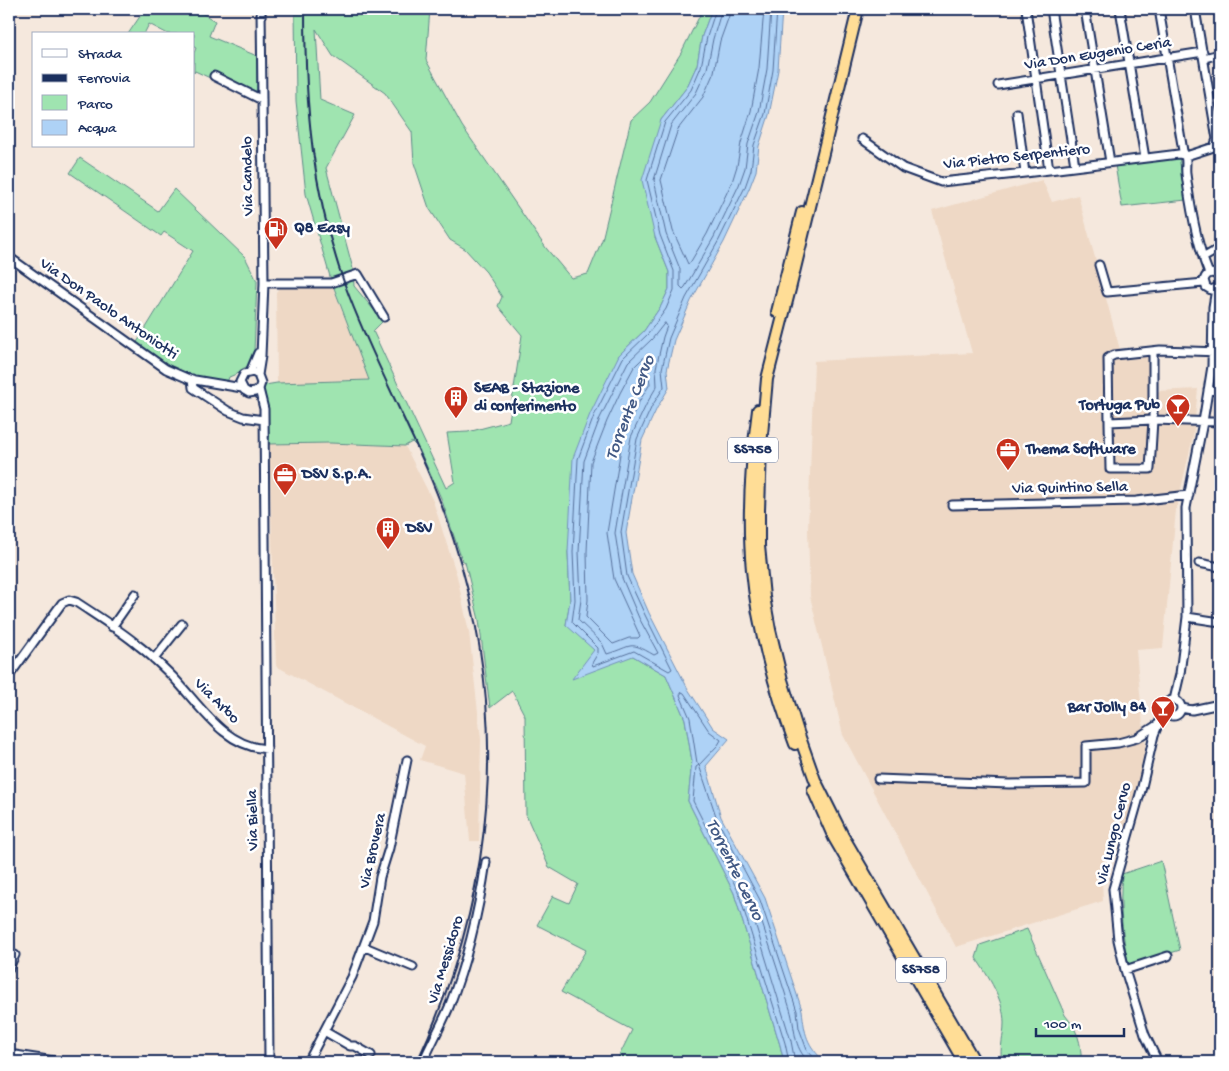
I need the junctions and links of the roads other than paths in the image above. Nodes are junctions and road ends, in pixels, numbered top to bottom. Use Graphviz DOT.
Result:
graph roads {
  1 [pos="261,9"];
  2 [pos="851,9"];
  3 [pos="858,9"];
  4 [pos="1026,9"];
  5 [pos="1051,9"];
  6 [pos="1085,9"];
  7 [pos="1120,9"];
  8 [pos="1159,9"];
  9 [pos="1195,9"];
  10 [pos="1220,54"];
  11 [pos="1203,55"];
  12 [pos="1166,57"];
  13 [pos="1128,63"];
  14 [pos="1094,68"];
  15 [pos="1060,74"];
  16 [pos="214,76"];
  17 [pos="1036,79"];
  18 [pos="998,85"];
  19 [pos="262,100"];
  20 [pos="1017,113"];
  21 [pos="1218,126"];
  22 [pos="862,139"];
  23 [pos="1186,156"];
  24 [pos="1145,158"];
  25 [pos="1110,162"];
  26 [pos="1075,166"];
  27 [pos="1049,170"];
  28 [pos="1025,173"];
  29 [pos="1220,248"];
  30 [pos="9,256"];
  31 [pos="1203,258"];
  32 [pos="1099,265"];
  33 [pos="1209,274"];
  34 [pos="264,283"];
  35 [pos="1219,284"];
  36 [pos="1206,286"];
  37 [pos="1213,307"];
  38 [pos="384,317"];
  39 [pos="260,343"];
  40 [pos="1153,351"];
  41 [pos="1217,352"];
  42 [pos="1212,366"];
  43 [pos="1220,366"];
  44 [pos="250,372"];
  45 [pos="258,375"];
  46 [pos="242,376"];
  47 [pos="190,384"];
  48 [pos="224,384"];
  49 [pos="242,388"];
  50 [pos="259,389"];
  51 [pos="1208,390"];
  52 [pos="1220,391"];
  53 [pos="249,393"];
  54 [pos="264,420"];
  55 [pos="1153,420"];
  56 [pos="1109,422"];
  57 [pos="1203,422"];
  58 [pos="1220,422"];
  59 [pos="1189,495"];
  60 [pos="952,505"];
  61 [pos="1199,563"];
  62 [pos="1220,567"];
  63 [pos="135,594"];
  64 [pos="1187,617"];
  65 [pos="1220,622"];
  66 [pos="182,624"];
  67 [pos="112,627"];
  68 [pos="154,659"];
  69 [pos="9,676"];
  70 [pos="1174,700"];
  71 [pos="1220,704"];
  72 [pos="1165,708"];
  73 [pos="1181,708"];
  74 [pos="1172,716"];
  75 [pos="1159,721"];
  76 [pos="267,749"];
  77 [pos="407,760"];
  78 [pos="878,779"];
  79 [pos="486,862"];
  80 [pos="364,947"];
  81 [pos="15,955"];
  82 [pos="1168,956"];
  83 [pos="413,967"];
  84 [pos="9,968"];
  85 [pos="1125,970"];
  86 [pos="324,1031"];
  87 [pos="9,1054"];
  88 [pos="371,1055"];
  89 [pos="61,1062"];
  90 [pos="269,1062"];
  91 [pos="308,1062"];
  92 [pos="423,1062"];
  93 [pos="964,1062"];
  94 [pos="975,1062"];
  95 [pos="1158,1062"];
  1 -- 19 [label="street, Via Candelo"];
  2 -- 93 [label="highway, SS758"];
  3 -- 94 [label="highway, SS758"];
  4 -- 17 [label="street"];
  5 -- 15 [label="street"];
  6 -- 14 [label="street"];
  7 -- 13 [label="street"];
  8 -- 12 [label="street"];
  9 -- 11 [label="street"];
  10 -- 11 [label="street, Via Don Eugenio Ceria"];
  11 -- 12 [label="street, Via Don Eugenio Ceria"];
  11 -- 21 [label="street"];
  12 -- 13 [label="street, Via Don Eugenio Ceria"];
  12 -- 23 [label="street"];
  13 -- 14 [label="street, Via Don Eugenio Ceria"];
  13 -- 24 [label="street"];
  14 -- 15 [label="street, Via Don Eugenio Ceria"];
  14 -- 25 [label="street"];
  15 -- 17 [label="street, Via Don Eugenio Ceria"];
  15 -- 26 [label="street"];
  16 -- 19 [label="street"];
  17 -- 18 [label="street, Via Don Eugenio Ceria"];
  17 -- 27 [label="street"];
  19 -- 34 [label="street, Via Candelo"];
  20 -- 28 [label="street"];
  21 -- 23 [label="street, Via Pietro Serpentiero"];
  22 -- 28 [label="street, Via Pietro Serpentiero"];
  23 -- 24 [label="street, Via Pietro Serpentiero"];
  23 -- 31 [label="street"];
  24 -- 25 [label="street, Via Pietro Serpentiero"];
  25 -- 26 [label="street, Via Pietro Serpentiero"];
  26 -- 27 [label="street, Via Pietro Serpentiero"];
  27 -- 28 [label="street, Via Pietro Serpentiero"];
  29 -- 31 [label="street"];
  30 -- 47 [label="street, Via Don Paolo Antoniotti"];
  31 -- 33 [label="street"];
  32 -- 36 [label="street"];
  33 -- 35 [label="street"];
  33 -- 36 [label="street"];
  34 -- 38 [label="street"];
  34 -- 39 [label="street, Via Candelo"];
  35 -- 36 [label="street"];
  35 -- 37 [label="street"];
  36 -- 37 [label="street"];
  37 -- 41 [label="street"];
  39 -- 44 [label="street, Via Candelo"];
  39 -- 45 [label="street, Via Candelo"];
  40 -- 41 [label="street, Via Quintino Sella"];
  40 -- 55 [label="street, Via Quintino Sella"];
  40 -- 56 [label="street, Via Quintino Sella"];
  41 -- 42 [label="street"];
  42 -- 43 [label="street"];
  42 -- 51 [label="street"];
  44 -- 45 [label="street"];
  44 -- 46 [label="street"];
  45 -- 50 [label="street"];
  46 -- 48 [label="street"];
  46 -- 49 [label="street"];
  47 -- 48 [label="street, Via Don Paolo Antoniotti"];
  47 -- 54 [label="street"];
  48 -- 49 [label="street, Via Don Paolo Antoniotti"];
  49 -- 53 [label="street"];
  50 -- 53 [label="street"];
  50 -- 54 [label="street"];
  51 -- 52 [label="street"];
  51 -- 57 [label="street"];
  53 -- 54 [label="street"];
  54 -- 76 [label="street, Via Biella"];
  55 -- 56 [label="street"];
  55 -- 56 [label="street, Via Quintino Sella"];
  55 -- 57 [label="street"];
  57 -- 58 [label="street"];
  57 -- 59 [label="street"];
  59 -- 60 [label="street, Via Quintino Sella"];
  59 -- 64 [label="street"];
  61 -- 62 [label="street"];
  63 -- 67 [label="street"];
  64 -- 65 [label="street"];
  64 -- 70 [label="street"];
  66 -- 68 [label="street"];
  67 -- 68 [label="street, Via Arbo"];
  67 -- 69 [label="street, Via Arbo"];
  68 -- 76 [label="street, Via Arbo"];
  70 -- 72 [label="street"];
  70 -- 73 [label="street"];
  71 -- 73 [label="street"];
  72 -- 74 [label="street"];
  72 -- 75 [label="street, Via Lungo Cervo"];
  73 -- 74 [label="street"];
  74 -- 75 [label="street"];
  75 -- 78 [label="street"];
  75 -- 85 [label="street, Via Lungo Cervo"];
  76 -- 90 [label="street, Via Biella"];
  77 -- 80 [label="street, Via Brovera"];
  79 -- 92 [label="street, Via Messidoro"];
  80 -- 83 [label="street"];
  80 -- 86 [label="street, Via Brovera"];
  81 -- 84 [label="street"];
  82 -- 85 [label="street"];
  85 -- 95 [label="street, Via Lungo Cervo"];
  86 -- 88 [label="street"];
  86 -- 91 [label="street, Via Brovera"];
  87 -- 89 [label="street"];
}
